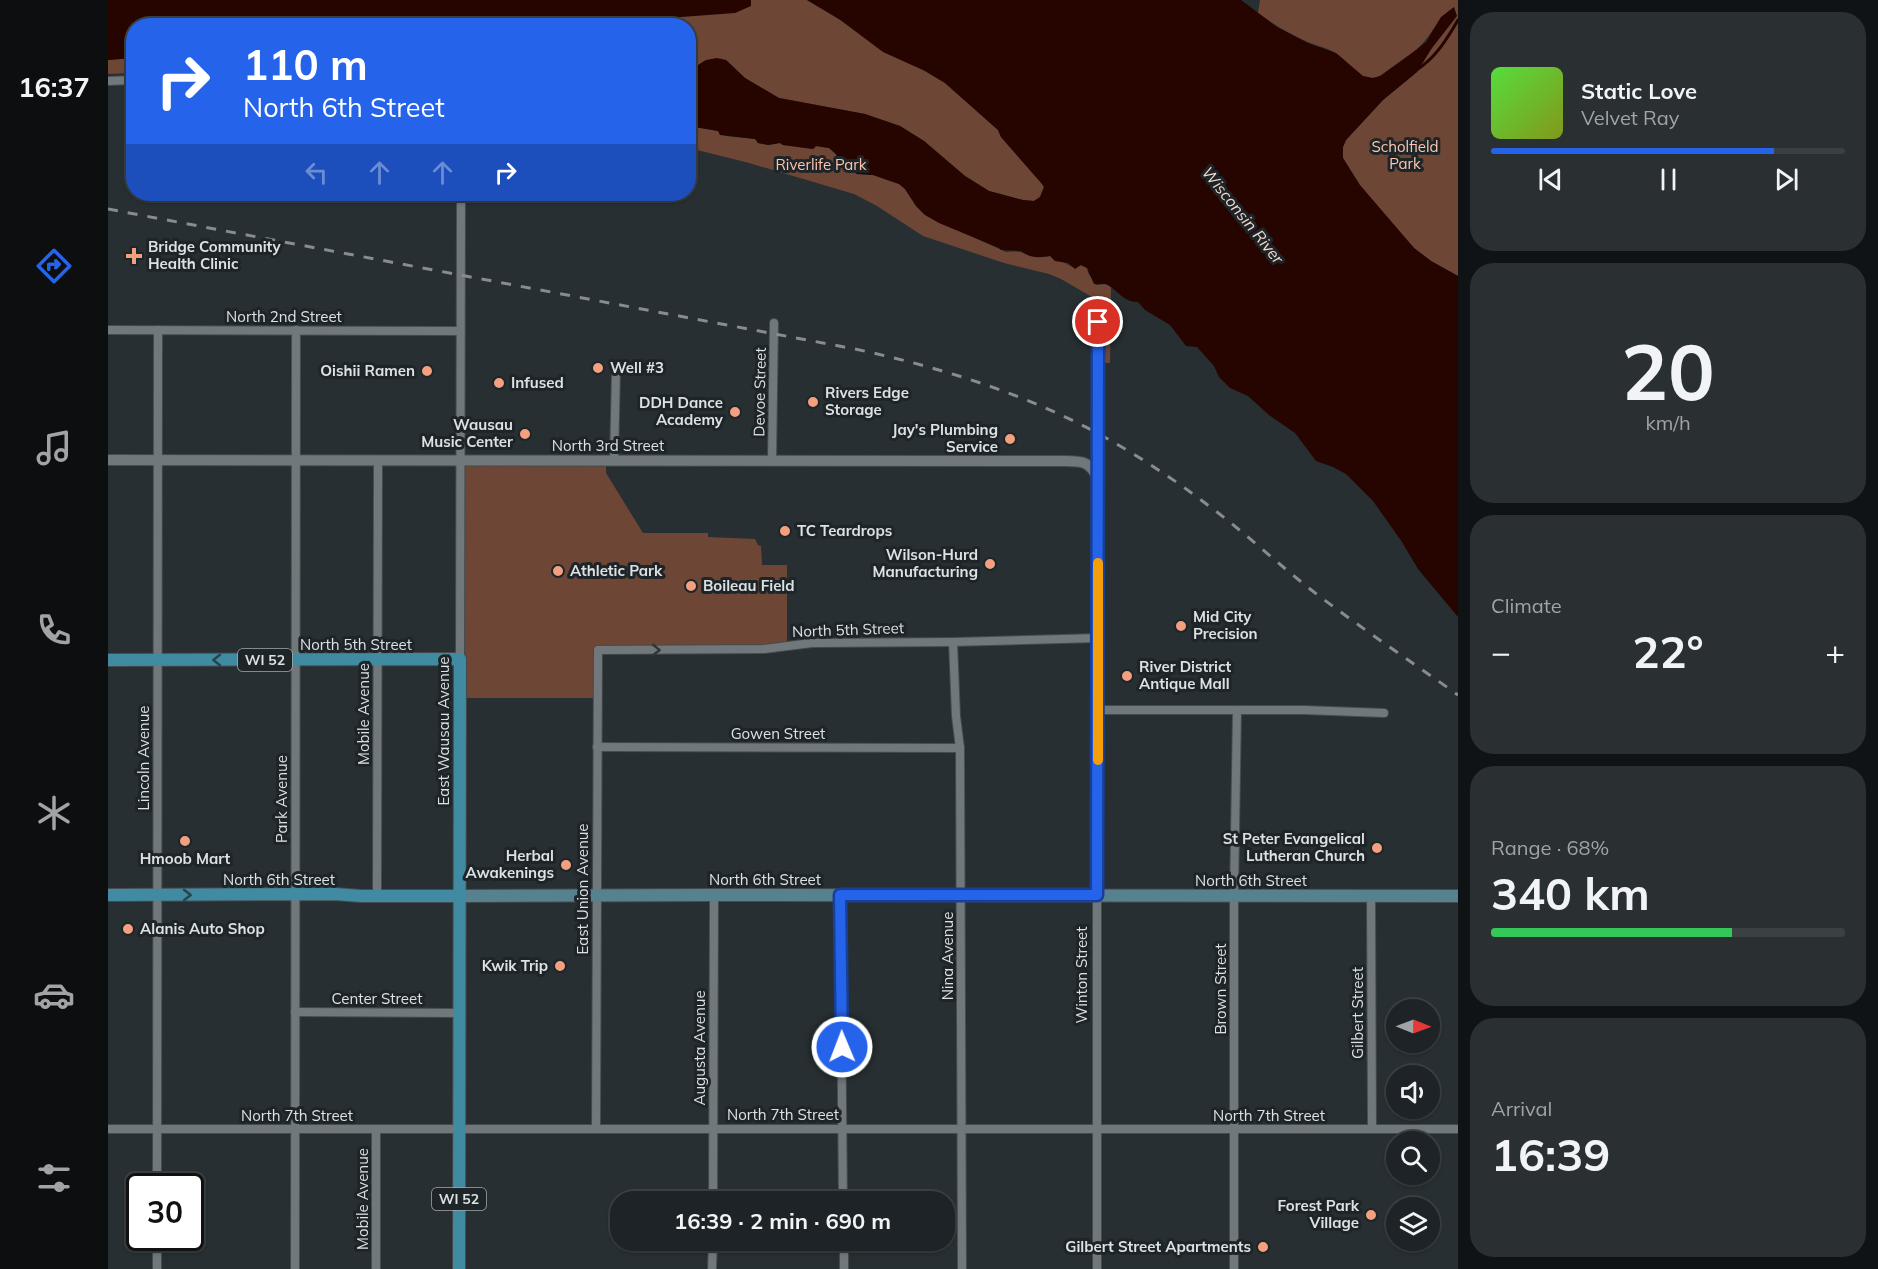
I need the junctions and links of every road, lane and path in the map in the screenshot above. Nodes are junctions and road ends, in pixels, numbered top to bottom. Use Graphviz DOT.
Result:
graph roads {
  1 [pos="126,80"];
  2 [pos="108,81"];
  3 [pos="461,201"];
  4 [pos="1098,322"];
  5 [pos="774,323"];
  6 [pos="108,330"];
  7 [pos="158,330"];
  8 [pos="296,330"];
  9 [pos="460,331"];
  10 [pos="616,371"];
  11 [pos="108,460"];
  12 [pos="158,460"];
  13 [pos="296,460"];
  14 [pos="378,460"];
  15 [pos="772,460"];
  16 [pos="460,461"];
  17 [pos="614,461"];
  18 [pos="1098,480"];
  19 [pos="1098,638"];
  20 [pos="953,642"];
  21 [pos="598,650"];
  22 [pos="460,659"];
  23 [pos="108,660"];
  24 [pos="157,660"];
  25 [pos="296,660"];
  26 [pos="378,660"];
  27 [pos="423,660"];
  28 [pos="1098,710"];
  29 [pos="1237,710"];
  30 [pos="1384,713"];
  31 [pos="597,747"];
  32 [pos="960,748"];
  33 [pos="459,785"];
  34 [pos="459,845"];
  35 [pos="108,894"];
  36 [pos="296,894"];
  37 [pos="157,895"];
  38 [pos="596,895"];
  39 [pos="714,895"];
  40 [pos="840,895"];
  41 [pos="962,895"];
  42 [pos="1097,895"];
  43 [pos="377,896"];
  44 [pos="459,896"];
  45 [pos="1234,896"];
  46 [pos="1371,896"];
  47 [pos="1458,896"];
  48 [pos="295,1012"];
  49 [pos="459,1013"];
  50 [pos="843,1128"];
  51 [pos="596,1129"];
  52 [pos="714,1129"];
  53 [pos="963,1129"];
  54 [pos="1458,1129"];
  55 [pos="108,1130"];
  56 [pos="157,1130"];
  57 [pos="295,1130"];
  58 [pos="376,1130"];
  59 [pos="459,1130"];
  60 [pos="1097,1130"];
  61 [pos="1235,1130"];
  62 [pos="1372,1130"];
  63 [pos="157,1173"];
  64 [pos="713,1191"];
  65 [pos="843,1191"];
  66 [pos="157,1251"];
  67 [pos="713,1251"];
  68 [pos="844,1251"];
  69 [pos="157,1269"];
  70 [pos="295,1269"];
  71 [pos="376,1269"];
  72 [pos="459,1269"];
  73 [pos="712,1269"];
  74 [pos="844,1269"];
  75 [pos="962,1269"];
  76 [pos="1097,1269"];
  77 [pos="1234,1269"];
  1 -- 2 [label="street"];
  3 -- 9 [label="street, East Wausau Avenue"];
  4 -- 18 [label="street, Winton Street"];
  5 -- 15 [label="street, Devoe Street"];
  6 -- 7 [label="street, North 2nd Street"];
  7 -- 8 [label="street, North 2nd Street"];
  7 -- 12 [label="street, Lincoln Avenue"];
  8 -- 9 [label="street, North 2nd Street"];
  8 -- 13 [label="street, Park Avenue"];
  9 -- 16 [label="street, East Wausau Avenue"];
  10 -- 17 [label="street"];
  11 -- 12 [label="street, North 3rd Street"];
  12 -- 13 [label="street, North 3rd Street"];
  12 -- 24 [label="street, Lincoln Avenue"];
  13 -- 14 [label="street, North 3rd Street"];
  13 -- 25 [label="street, Park Avenue"];
  14 -- 16 [label="street, North 3rd Street"];
  14 -- 26 [label="street, Mobile Avenue"];
  15 -- 17 [label="street, North 3rd Street"];
  15 -- 18 [label="street, North 3rd Street"];
  16 -- 17 [label="street, North 3rd Street"];
  16 -- 22 [label="street, East Wausau Avenue"];
  18 -- 19 [label="street, Winton Street"];
  19 -- 20 [label="street, North 5th Street"];
  19 -- 28 [label="street, Winton Street"];
  21 -- 20 [label="street, North 5th Street, one-way"];
  20 -- 32 [label="street, Nina Avenue"];
  21 -- 31 [label="street, East Union Avenue"];
  22 -- 27 [label="main road, North 5th Street / WI 52"];
  22 -- 33 [label="main road, East Wausau Avenue / WI 52"];
  23 -- 24 [label="main road, North 5th Street / WI 52"];
  25 -- 24 [label="main road, North 5th Street / WI 52, one-way"];
  24 -- 37 [label="street, Lincoln Avenue"];
  25 -- 26 [label="main road, North 5th Street / WI 52"];
  25 -- 36 [label="street, Park Avenue"];
  26 -- 27 [label="main road, North 5th Street / WI 52"];
  26 -- 43 [label="street, Mobile Avenue"];
  27 -- 33 [label="main road"];
  28 -- 29 [label="street"];
  28 -- 42 [label="street, Winton Street"];
  29 -- 30 [label="street"];
  29 -- 45 [label="street, Brown Street"];
  31 -- 32 [label="street, Gowen Street"];
  31 -- 38 [label="street, East Union Avenue"];
  32 -- 41 [label="street, Nina Avenue"];
  33 -- 34 [label="main road, East Wausau Avenue / WI 52"];
  34 -- 43 [label="main road"];
  34 -- 44 [label="main road, East Wausau Avenue / WI 52"];
  35 -- 37 [label="main road, North 6th Street"];
  37 -- 36 [label="main road, North 6th Street, one-way"];
  36 -- 43 [label="main road, North 6th Street"];
  36 -- 48 [label="street, Park Avenue"];
  37 -- 56 [label="street, Lincoln Avenue"];
  38 -- 39 [label="main road, North 6th Street"];
  38 -- 44 [label="main road, North 6th Street"];
  38 -- 51 [label="street, East Union Avenue"];
  39 -- 40 [label="main road, North 6th Street"];
  39 -- 52 [label="street, Augusta Avenue"];
  40 -- 41 [label="main road, North 6th Street"];
  40 -- 50 [label="street"];
  41 -- 42 [label="main road, North 6th Street"];
  41 -- 53 [label="street, Nina Avenue"];
  42 -- 45 [label="main road, North 6th Street"];
  42 -- 60 [label="street, Winton Street"];
  43 -- 44 [label="main road, North 6th Street"];
  44 -- 49 [label="main road, East Wausau Avenue / WI 52"];
  45 -- 46 [label="main road, North 6th Street"];
  45 -- 61 [label="street, Brown Street"];
  46 -- 47 [label="main road, North 6th Street"];
  46 -- 62 [label="street, Gilbert Street"];
  48 -- 49 [label="street, Center Street"];
  48 -- 57 [label="street, Park Avenue"];
  49 -- 59 [label="main road, East Wausau Avenue / WI 52"];
  50 -- 52 [label="street, North 7th Street"];
  50 -- 53 [label="street, North 7th Street"];
  50 -- 65 [label="street"];
  51 -- 52 [label="street, North 7th Street"];
  51 -- 59 [label="street, North 7th Street"];
  52 -- 64 [label="street, Augusta Avenue"];
  53 -- 60 [label="street, North 7th Street"];
  53 -- 75 [label="street, Nina Avenue"];
  54 -- 62 [label="street, North 7th Street"];
  55 -- 56 [label="street, North 7th Street"];
  56 -- 57 [label="street, North 7th Street"];
  56 -- 63 [label="street, Lincoln Avenue"];
  57 -- 58 [label="street, North 7th Street"];
  57 -- 70 [label="street, Park Avenue"];
  58 -- 59 [label="street, North 7th Street"];
  58 -- 71 [label="street, Mobile Avenue"];
  59 -- 72 [label="main road, East Wausau Avenue / WI 52"];
  60 -- 61 [label="street, North 7th Street"];
  60 -- 76 [label="street, Winton Street"];
  61 -- 62 [label="street, North 7th Street"];
  61 -- 77 [label="street, Brown Street"];
  66 -- 69 [label="street"];
  67 -- 73 [label="street"];
  68 -- 74 [label="street"];
}
